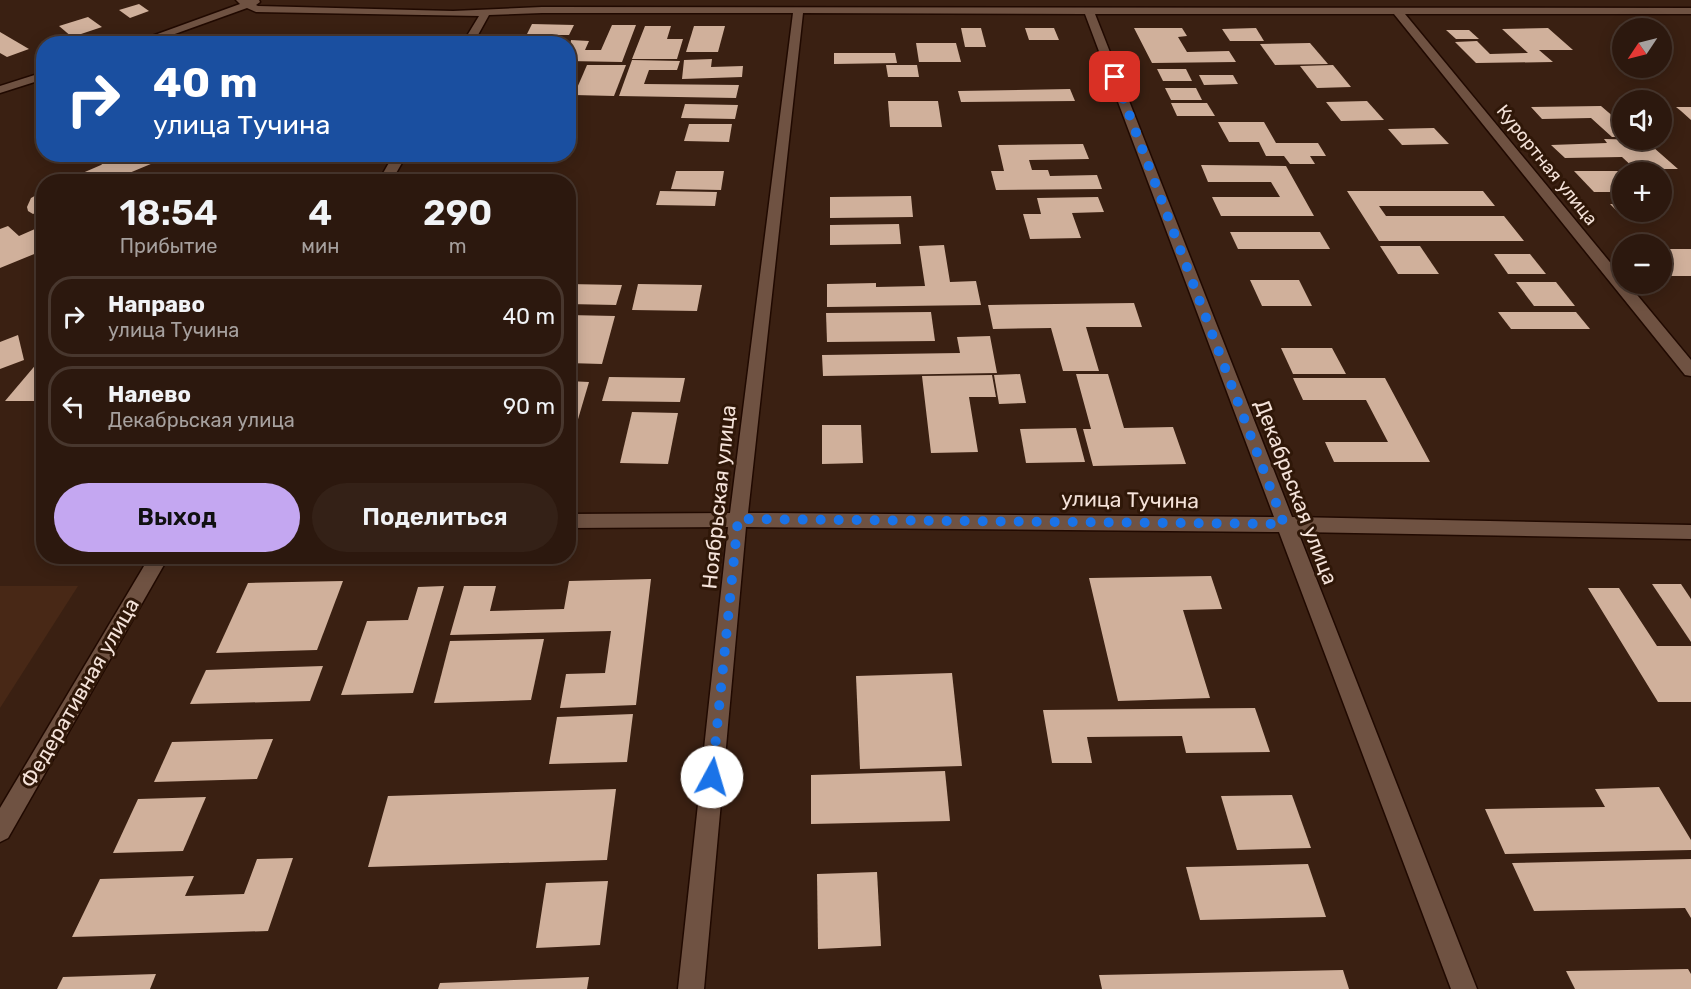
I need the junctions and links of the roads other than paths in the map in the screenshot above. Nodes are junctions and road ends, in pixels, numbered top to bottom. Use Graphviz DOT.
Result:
graph roads {
  1 [pos="260,0"];
  2 [pos="464,0"];
  3 [pos="1321,0"];
  4 [pos="1665,0"];
  5 [pos="245,2"];
  6 [pos="798,10"];
  7 [pos="1089,10"];
  8 [pos="1329,10"];
  9 [pos="1397,10"];
  10 [pos="1685,11"];
  11 [pos="486,12"];
  12 [pos="453,14"];
  13 [pos="1691,20"];
  14 [pos="156,36"];
  15 [pos="472,36"];
  16 [pos="36,78"];
  17 [pos="0,90"];
  18 [pos="1691,371"];
  19 [pos="738,519"];
  20 [pos="576,521"];
  21 [pos="1284,524"];
  22 [pos="1691,532"];
  23 [pos="155,564"];
  24 [pos="0,830"];
  25 [pos="691,989"];
  26 [pos="1464,989"];
  1 -- 5 [label="street"];
  2 -- 12 [label="street"];
  3 -- 8 [label="street"];
  4 -- 10 [label="street"];
  5 -- 12 [label="street"];
  5 -- 14 [label="street"];
  6 -- 7 [label="street"];
  6 -- 11 [label="street"];
  6 -- 19 [label="street, Ноябрьская улица"];
  7 -- 8 [label="street"];
  7 -- 21 [label="street, Декабрьская улица"];
  8 -- 9 [label="street"];
  9 -- 10 [label="street"];
  9 -- 18 [label="street, Курортная улица"];
  10 -- 13 [label="street"];
  11 -- 12 [label="street"];
  11 -- 15 [label="street"];
  16 -- 17 [label="street"];
  19 -- 20 [label="street, улица Тучина"];
  19 -- 21 [label="street, улица Тучина"];
  19 -- 25 [label="street, Ноябрьская улица"];
  21 -- 22 [label="street, улица Тучина"];
  21 -- 26 [label="street, Декабрьская улица"];
  23 -- 24 [label="street, Федеративная улица"];
}
